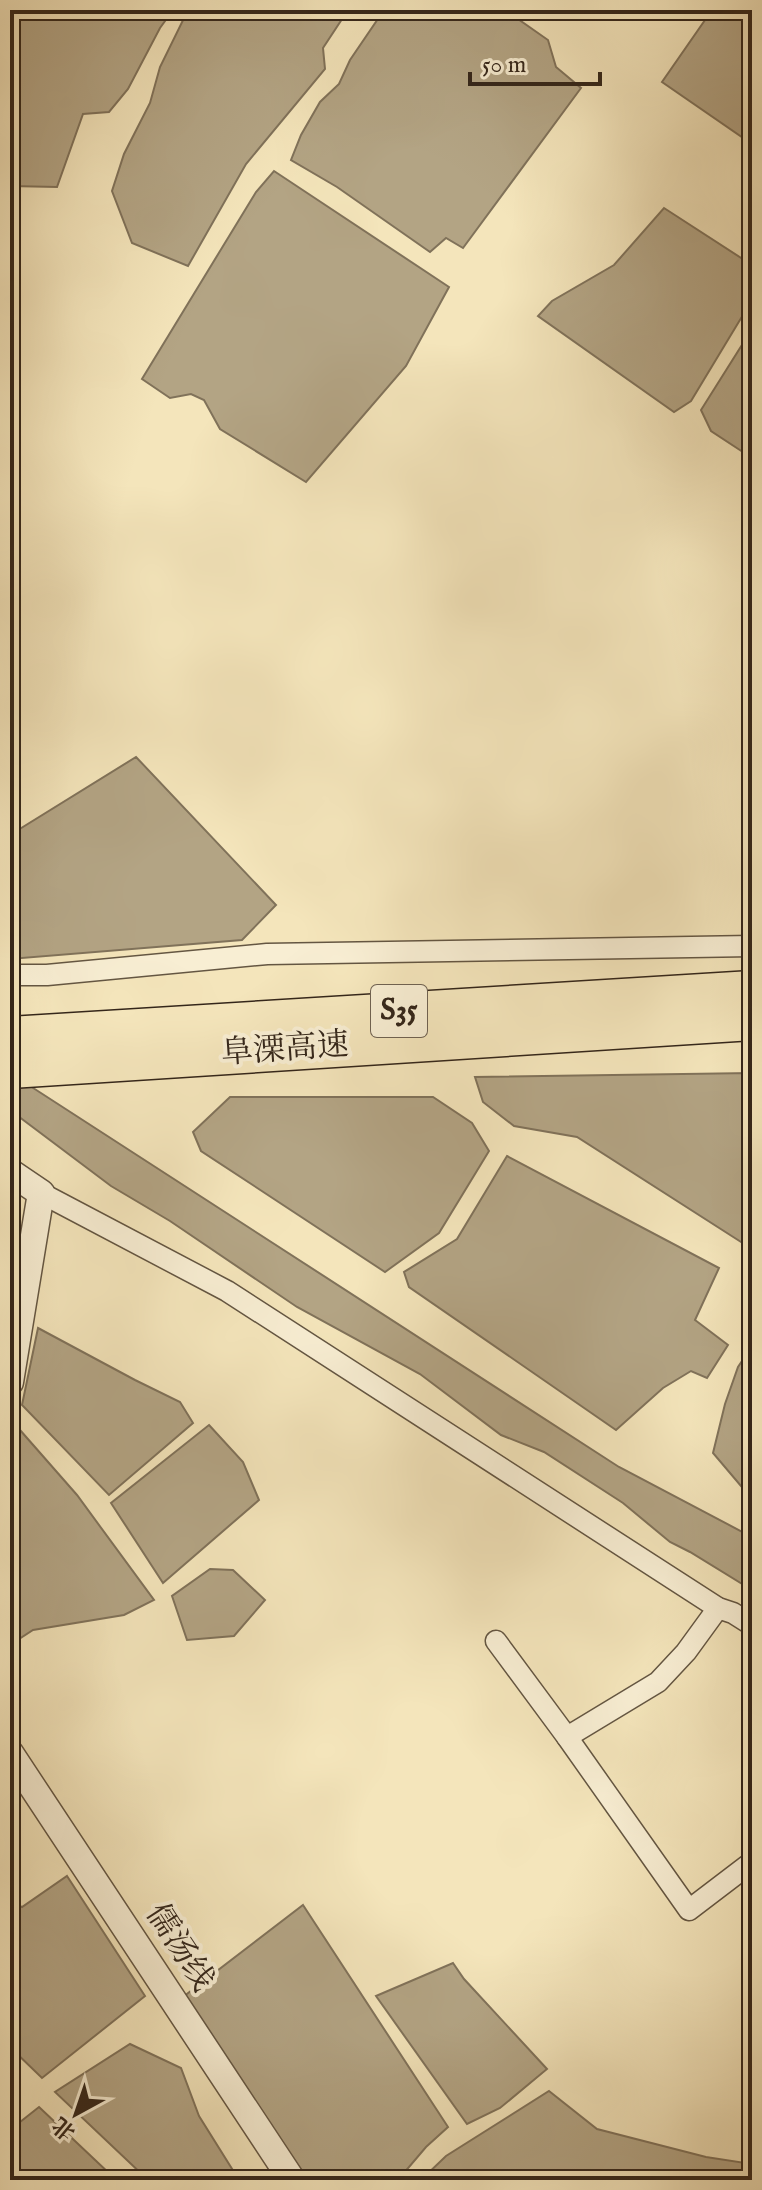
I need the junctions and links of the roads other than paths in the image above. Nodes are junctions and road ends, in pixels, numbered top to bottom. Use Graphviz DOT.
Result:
graph roads {
  1 [pos="752,946"];
  2 [pos="10,975"];
  3 [pos="752,990"];
  4 [pos="752,1021"];
  5 [pos="28,1034"];
  6 [pos="10,1069"];
  7 [pos="10,1172"];
  8 [pos="41,1193"];
  9 [pos="10,1382"];
  10 [pos="718,1608"];
  11 [pos="752,1625"];
  12 [pos="496,1641"];
  13 [pos="567,1737"];
  14 [pos="10,1753"];
  15 [pos="752,1862"];
  16 [pos="292,2180"];
  1 -- 2 [label="street"];
  3 -- 5 [label="highway, 阜溧高速 / S35"];
  4 -- 6 [label="highway, 阜溧高速 / S35"];
  7 -- 8 [label="street"];
  8 -- 9 [label="street"];
  8 -- 10 [label="street"];
  10 -- 11 [label="street"];
  10 -- 13 [label="street"];
  12 -- 13 [label="street"];
  13 -- 15 [label="street"];
  14 -- 16 [label="street, 儒汤线"];
}
